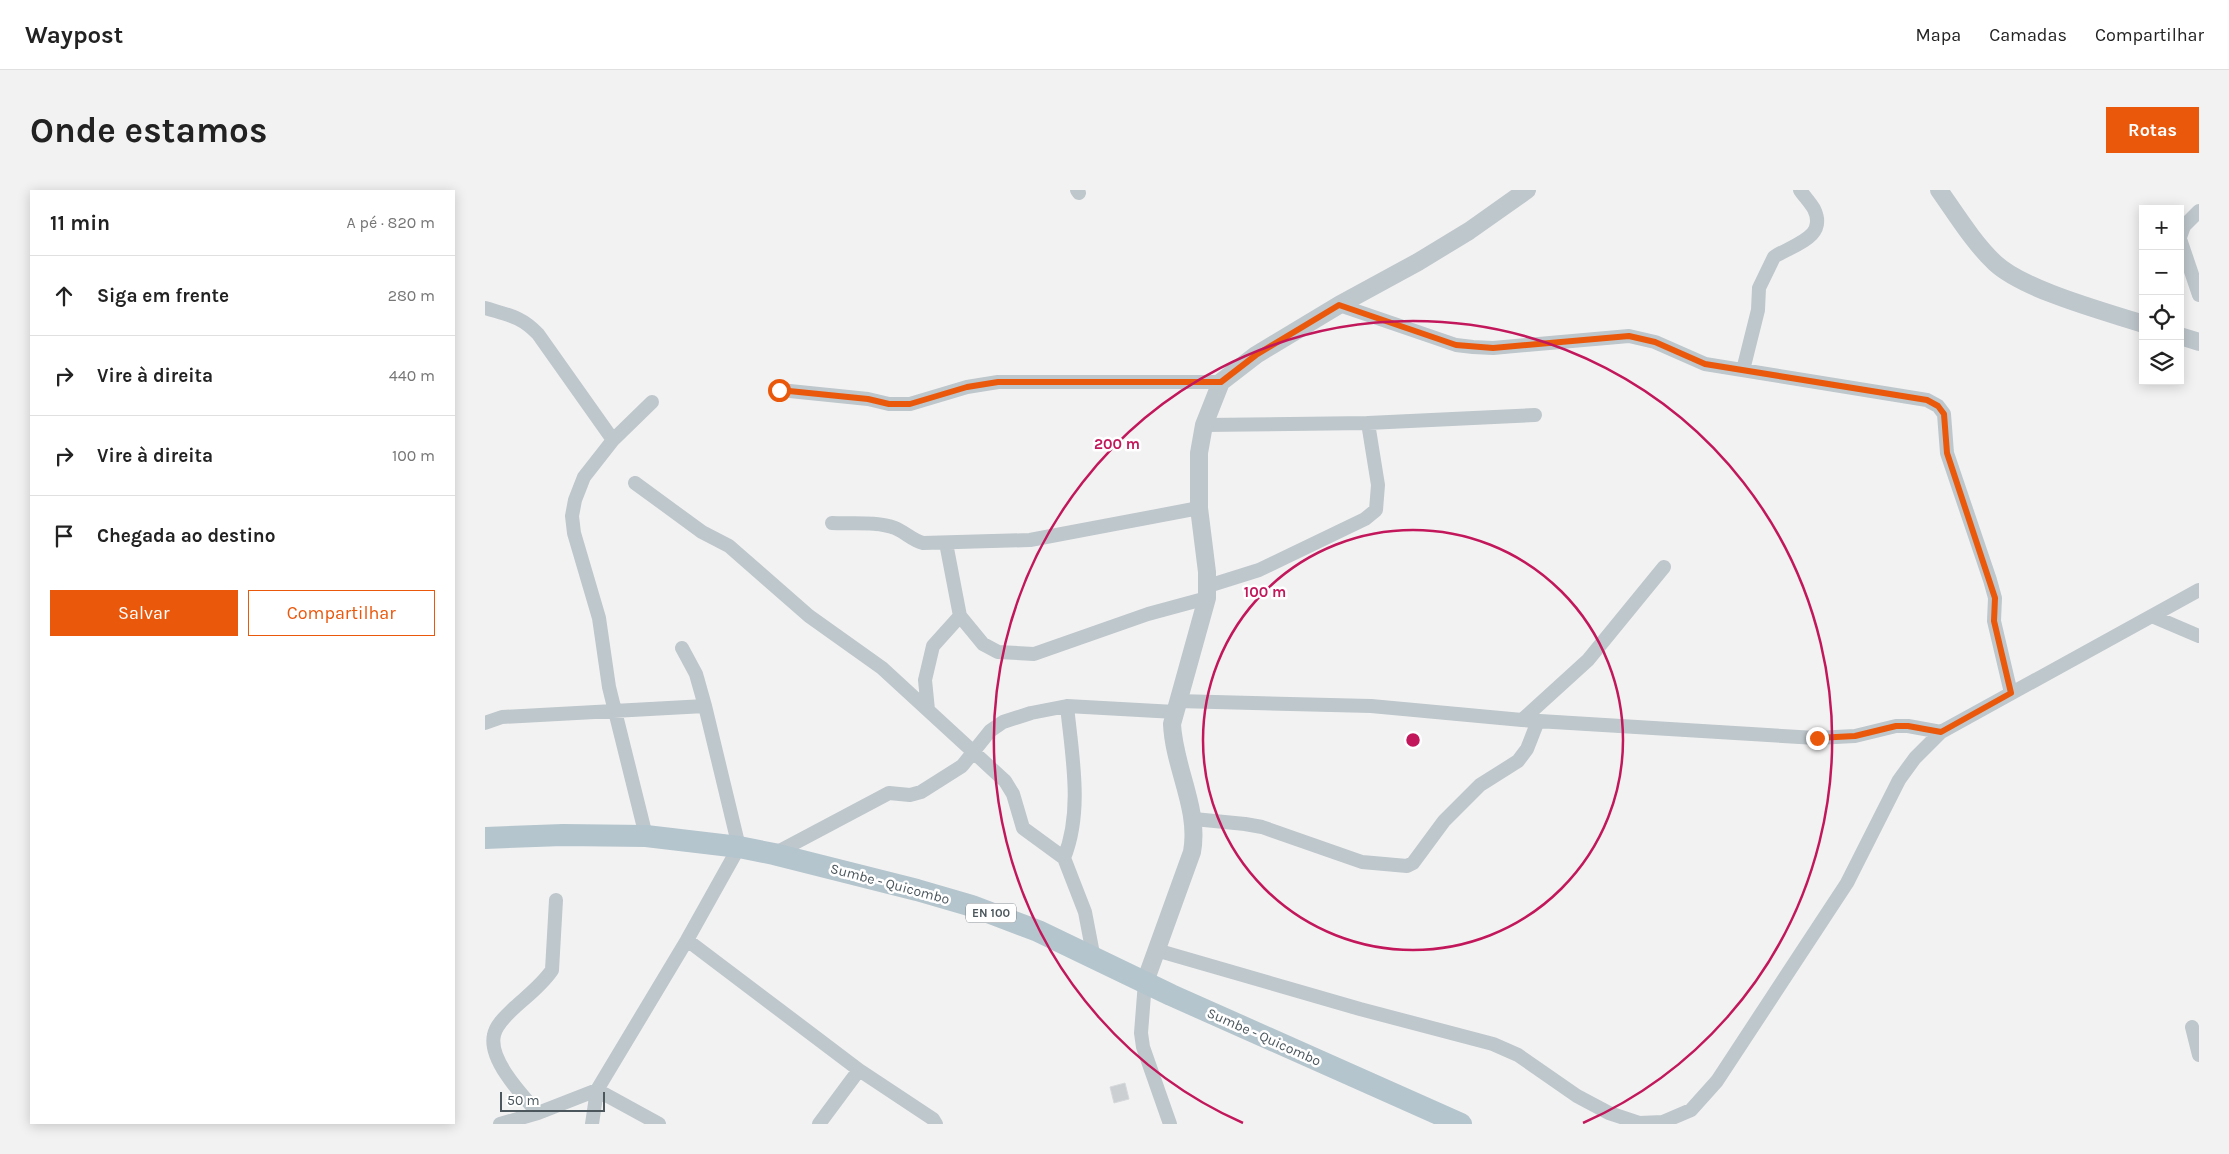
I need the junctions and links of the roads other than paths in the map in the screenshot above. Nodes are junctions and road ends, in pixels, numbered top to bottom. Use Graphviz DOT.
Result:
graph roads {
  1 [pos="1527,190"];
  2 [pos="1800,190"];
  3 [pos="1939,190"];
  4 [pos="2199,211"];
  5 [pos="2184,226"];
  6 [pos="2184,250"];
  7 [pos="2199,295"];
  8 [pos="1339,305"];
  9 [pos="485,308"];
  10 [pos="2139,323"];
  11 [pos="2184,337"];
  12 [pos="2199,342"];
  13 [pos="1743,370"];
  14 [pos="1221,382"];
  15 [pos="779,390"];
  16 [pos="652,402"];
  17 [pos="1535,416"];
  18 [pos="1368,423"];
  19 [pos="1204,425"];
  20 [pos="613,440"];
  21 [pos="635,482"];
  22 [pos="1199,508"];
  23 [pos="832,523"];
  24 [pos="946,542"];
  25 [pos="1664,566"];
  26 [pos="2199,590"];
  27 [pos="1208,592"];
  28 [pos="960,616"];
  29 [pos="2152,616"];
  30 [pos="2199,636"];
  31 [pos="682,648"];
  32 [pos="2011,693"];
  33 [pos="705,706"];
  34 [pos="1067,706"];
  35 [pos="1176,706"];
  36 [pos="927,710"];
  37 [pos="616,711"];
  38 [pos="1522,720"];
  39 [pos="1538,720"];
  40 [pos="485,723"];
  41 [pos="1941,732"];
  42 [pos="973,753"];
  43 [pos="1194,819"];
  44 [pos="645,836"];
  45 [pos="489,839"];
  46 [pos="739,847"];
  47 [pos="773,854"];
  48 [pos="1064,858"];
  49 [pos="556,900"];
  50 [pos="687,940"];
  51 [pos="1156,950"];
  52 [pos="1094,959"];
  53 [pos="1145,982"];
  54 [pos="2192,1027"];
  55 [pos="2199,1055"];
  56 [pos="859,1070"];
  57 [pos="597,1090"];
  58 [pos="538,1113"];
  59 [pos="500,1124"];
  60 [pos="592,1124"];
  61 [pos="659,1124"];
  62 [pos="819,1124"];
  63 [pos="936,1124"];
  64 [pos="1170,1124"];
  65 [pos="1461,1124"];
  1 -- 8 [label="street"];
  2 -- 13 [label="street"];
  3 -- 10 [label="street"];
  4 -- 5 [label="street"];
  6 -- 7 [label="street"];
  8 -- 13 [label="street"];
  8 -- 14 [label="street"];
  9 -- 20 [label="street"];
  11 -- 12 [label="street"];
  13 -- 32 [label="street"];
  14 -- 15 [label="street"];
  14 -- 19 [label="street"];
  16 -- 20 [label="street"];
  17 -- 18 [label="street"];
  18 -- 19 [label="street"];
  18 -- 27 [label="street"];
  19 -- 22 [label="street"];
  20 -- 37 [label="street"];
  21 -- 36 [label="street"];
  22 -- 24 [label="street"];
  22 -- 27 [label="street"];
  23 -- 24 [label="street"];
  24 -- 28 [label="street"];
  25 -- 38 [label="street"];
  26 -- 29 [label="street"];
  27 -- 28 [label="street"];
  27 -- 35 [label="street"];
  28 -- 36 [label="street"];
  29 -- 30 [label="street"];
  29 -- 32 [label="street"];
  31 -- 33 [label="street"];
  32 -- 41 [label="street"];
  33 -- 37 [label="street"];
  33 -- 46 [label="street"];
  34 -- 35 [label="street"];
  34 -- 42 [label="street"];
  34 -- 48 [label="street"];
  35 -- 38 [label="street"];
  35 -- 43 [label="street"];
  36 -- 42 [label="street"];
  37 -- 40 [label="street"];
  37 -- 44 [label="street"];
  38 -- 39 [label="street"];
  39 -- 41 [label="street"];
  39 -- 43 [label="street"];
  41 -- 51 [label="street"];
  42 -- 47 [label="street"];
  42 -- 48 [label="street"];
  43 -- 51 [label="street"];
  44 -- 45 [label="main road, Sumbe - Quicombo / EN 100"];
  44 -- 46 [label="main road, Sumbe - Quicombo / EN 100"];
  46 -- 47 [label="main road, Sumbe - Quicombo / EN 100"];
  46 -- 50 [label="street"];
  47 -- 52 [label="main road, Sumbe - Quicombo / EN 100"];
  48 -- 52 [label="street"];
  49 -- 58 [label="street"];
  50 -- 56 [label="street"];
  50 -- 57 [label="street"];
  51 -- 53 [label="street"];
  52 -- 53 [label="main road, Sumbe - Quicombo / EN 100"];
  53 -- 64 [label="street"];
  53 -- 65 [label="main road, Sumbe - Quicombo / EN 100"];
  54 -- 55 [label="street"];
  56 -- 62 [label="street"];
  56 -- 63 [label="street"];
  57 -- 58 [label="street"];
  57 -- 60 [label="street"];
  57 -- 61 [label="street"];
  58 -- 59 [label="street"];
}
